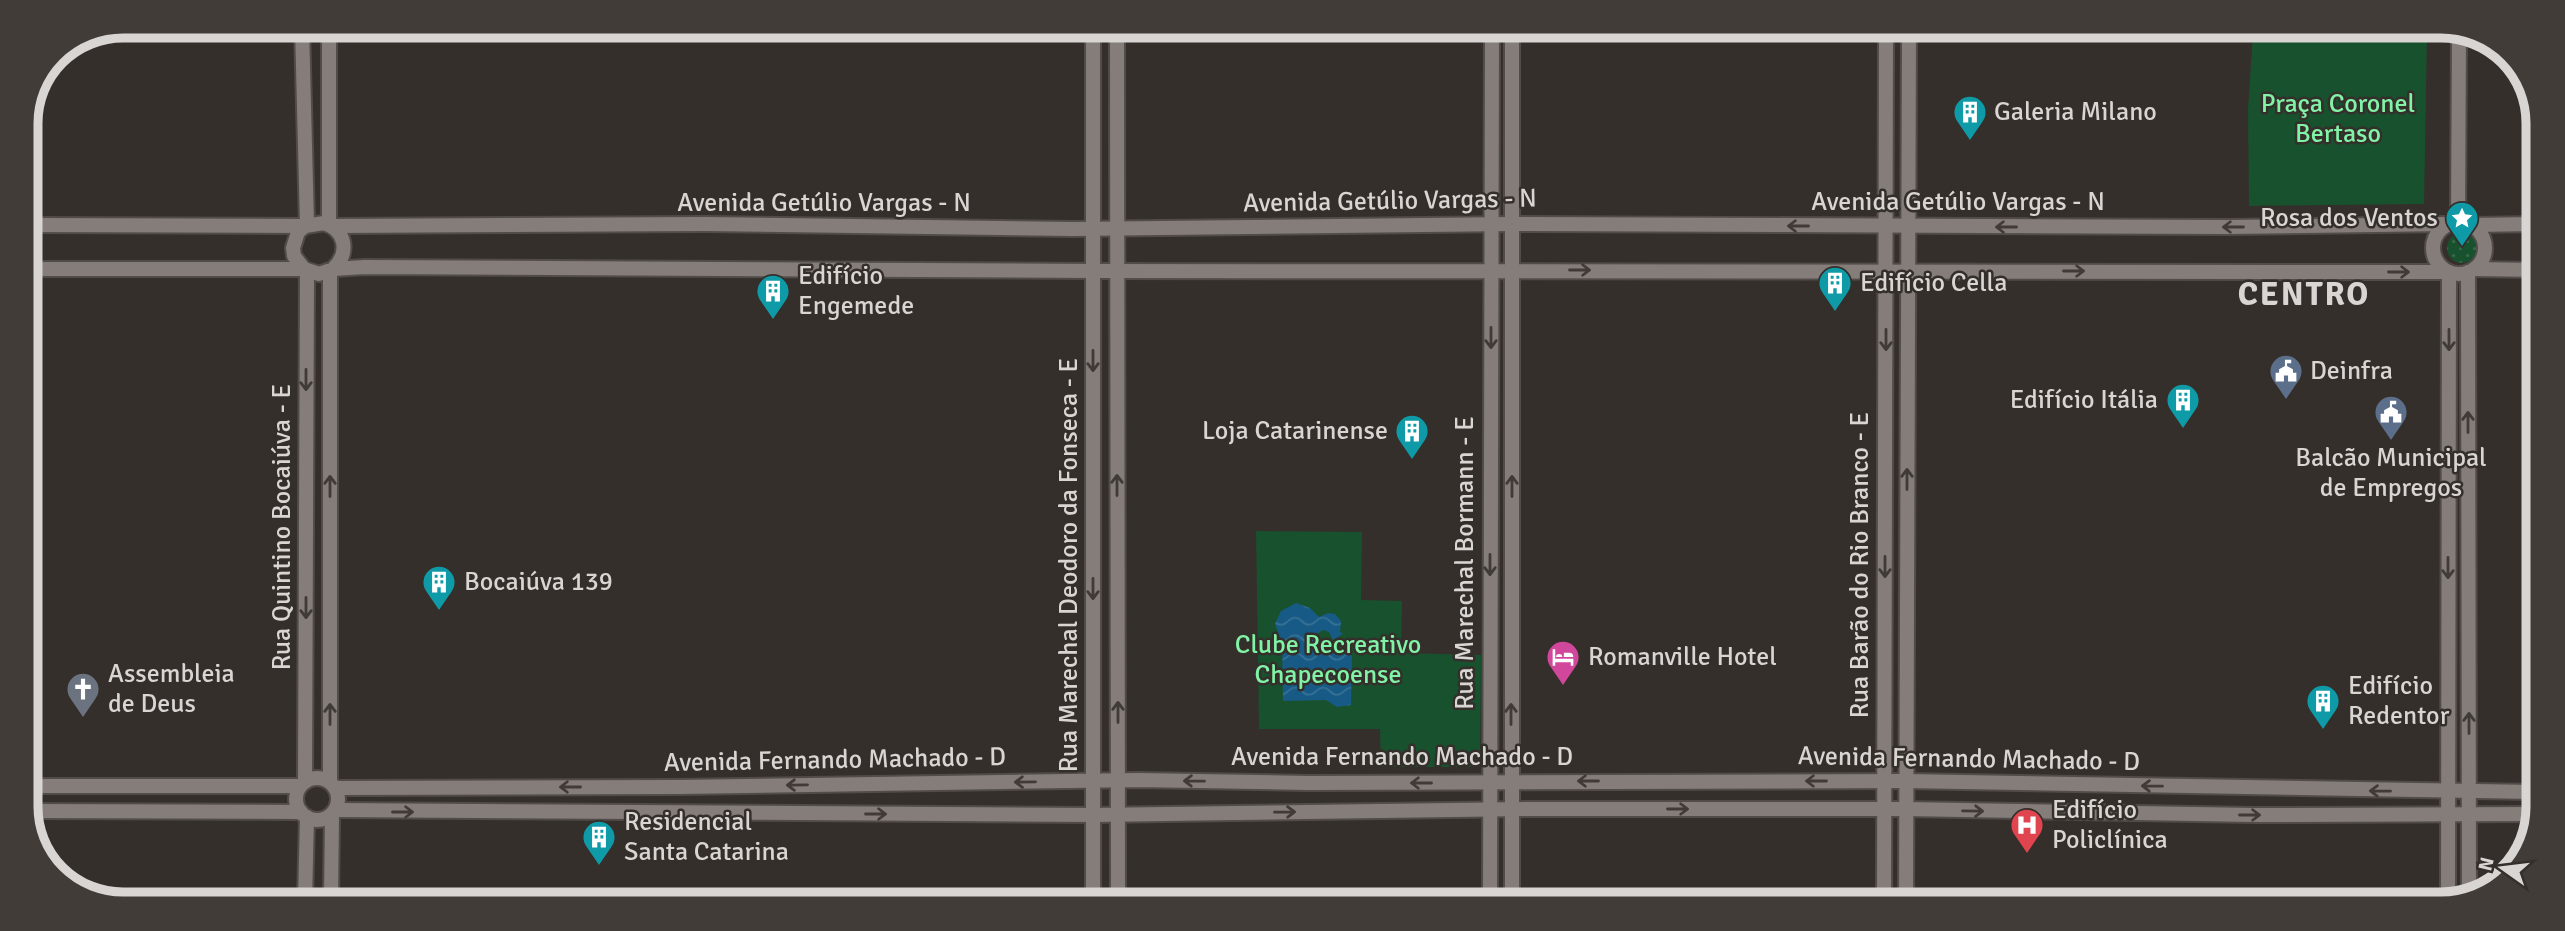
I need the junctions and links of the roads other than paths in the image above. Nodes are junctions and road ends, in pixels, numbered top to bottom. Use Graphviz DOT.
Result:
graph roads {
  1 [pos="302,39"];
  2 [pos="329,39"];
  3 [pos="1093,39"];
  4 [pos="1117,39"];
  5 [pos="1492,39"];
  6 [pos="1512,39"];
  7 [pos="1886,39"];
  8 [pos="1909,39"];
  9 [pos="2459,40"];
  10 [pos="1492,224"];
  11 [pos="1512,224"];
  12 [pos="2459,224"];
  13 [pos="2526,224"];
  14 [pos="39,225"];
  15 [pos="306,225"];
  16 [pos="331,225"];
  17 [pos="1886,227"];
  18 [pos="1908,227"];
  19 [pos="1093,229"];
  20 [pos="1117,229"];
  21 [pos="39,269"];
  22 [pos="306,270"];
  23 [pos="332,270"];
  24 [pos="1491,270"];
  25 [pos="1512,270"];
  26 [pos="2526,270"];
  27 [pos="1093,271"];
  28 [pos="1117,271"];
  29 [pos="1886,271"];
  30 [pos="1908,271"];
  31 [pos="2471,271"];
  32 [pos="2449,272"];
  33 [pos="1118,780"];
  34 [pos="1094,781"];
  35 [pos="1884,781"];
  36 [pos="1905,781"];
  37 [pos="1511,782"];
  38 [pos="1489,783"];
  39 [pos="303,784"];
  40 [pos="332,785"];
  41 [pos="39,786"];
  42 [pos="2469,791"];
  43 [pos="2448,792"];
  44 [pos="2526,792"];
  45 [pos="1511,809"];
  46 [pos="1884,809"];
  47 [pos="1905,809"];
  48 [pos="1489,810"];
  49 [pos="39,811"];
  50 [pos="334,812"];
  51 [pos="1119,814"];
  52 [pos="2448,814"];
  53 [pos="2467,814"];
  54 [pos="2526,814"];
  55 [pos="304,815"];
  56 [pos="1094,815"];
  57 [pos="1489,865"];
  58 [pos="1511,866"];
  59 [pos="2469,888"];
  60 [pos="305,892"];
  61 [pos="331,892"];
  62 [pos="1093,892"];
  63 [pos="1118,892"];
  64 [pos="1490,892"];
  65 [pos="1512,892"];
  66 [pos="1884,892"];
  67 [pos="1906,892"];
  68 [pos="2448,892"];
  1 -- 15 [label="street"];
  2 -- 16 [label="street"];
  3 -- 19 [label="street, Rua Marechal Deodoro da Fonseca - E"];
  4 -- 20 [label="street, Rua Marechal Deodoro da Fonseca - E"];
  5 -- 10 [label="street, Rua Marechal Bormann - E"];
  6 -- 11 [label="street, Rua Marechal Bormann - E"];
  7 -- 17 [label="street, Rua Barão do Rio Branco - E"];
  8 -- 18 [label="street, Rua Barão do Rio Branco - E"];
  9 -- 12 [label="street"];
  10 -- 11 [label="street, Avenida Getúlio Vargas - N"];
  10 -- 20 [label="street, Avenida Getúlio Vargas - N"];
  10 -- 24 [label="street, Rua Marechal Bormann - E"];
  17 -- 11 [label="street, Avenida Getúlio Vargas - N, one-way"];
  11 -- 25 [label="street, Rua Marechal Bormann - E"];
  12 -- 13 [label="street, Avenida Getúlio Vargas - N"];
  12 -- 18 [label="street, Avenida Getúlio Vargas - N, one-way"];
  12 -- 31 [label="street"];
  12 -- 32 [label="street"];
  14 -- 15 [label="street"];
  15 -- 16 [label="street"];
  15 -- 22 [label="street"];
  16 -- 19 [label="street, Avenida Getúlio Vargas - N"];
  16 -- 23 [label="street"];
  17 -- 18 [label="street, Avenida Getúlio Vargas - N"];
  17 -- 29 [label="street, Rua Barão do Rio Branco - E"];
  18 -- 30 [label="street, Rua Barão do Rio Branco - E"];
  19 -- 20 [label="street, Avenida Getúlio Vargas - N"];
  19 -- 27 [label="street, Rua Marechal Deodoro da Fonseca - E"];
  20 -- 28 [label="street, Rua Marechal Deodoro da Fonseca - E"];
  21 -- 22 [label="street"];
  22 -- 23 [label="street"];
  22 -- 39 [label="street, Rua Quintino Bocaiúva - E, one-way"];
  23 -- 27 [label="street"];
  40 -- 23 [label="street, Rua Quintino Bocaiúva - E, one-way"];
  24 -- 25 [label="street"];
  24 -- 28 [label="street"];
  24 -- 38 [label="street, Rua Marechal Bormann - E, one-way"];
  25 -- 29 [label="street, one-way"];
  37 -- 25 [label="street, Rua Marechal Bormann - E, one-way"];
  26 -- 31 [label="street"];
  27 -- 28 [label="street"];
  27 -- 34 [label="street, Rua Marechal Deodoro da Fonseca - E, one-way"];
  33 -- 28 [label="street, Rua Marechal Deodoro da Fonseca - E, one-way"];
  29 -- 30 [label="street"];
  29 -- 35 [label="street, Rua Barão do Rio Branco - E, one-way"];
  30 -- 32 [label="street, one-way"];
  36 -- 30 [label="street, Rua Barão do Rio Branco - E, one-way"];
  31 -- 32 [label="street"];
  42 -- 31 [label="street, one-way"];
  32 -- 43 [label="street, one-way"];
  33 -- 34 [label="street, Avenida Fernando Machado - D"];
  38 -- 33 [label="street, Avenida Fernando Machado - D, one-way"];
  33 -- 51 [label="street, Rua Marechal Deodoro da Fonseca - E"];
  34 -- 40 [label="street, Avenida Fernando Machado - D, one-way"];
  34 -- 56 [label="street, Rua Marechal Deodoro da Fonseca - E"];
  35 -- 36 [label="street, Avenida Fernando Machado - D"];
  35 -- 37 [label="street, Avenida Fernando Machado - D, one-way"];
  35 -- 46 [label="street, Rua Barão do Rio Branco - E"];
  43 -- 36 [label="street, Avenida Fernando Machado - D, one-way"];
  36 -- 47 [label="street, Rua Barão do Rio Branco - E"];
  37 -- 38 [label="street, Avenida Fernando Machado - D"];
  37 -- 45 [label="street, Rua Marechal Bormann - E"];
  38 -- 48 [label="street, Rua Marechal Bormann - E"];
  39 -- 40 [label="street"];
  39 -- 41 [label="street"];
  39 -- 55 [label="street"];
  40 -- 50 [label="street"];
  42 -- 43 [label="street, Avenida Fernando Machado - D"];
  42 -- 44 [label="street, Avenida Fernando Machado - D"];
  42 -- 53 [label="street"];
  43 -- 52 [label="street"];
  45 -- 46 [label="street, Avenida Fernando Machado - D, one-way"];
  45 -- 48 [label="street, Avenida Fernando Machado - D"];
  45 -- 58 [label="street, Rua Marechal Bormann - E"];
  46 -- 47 [label="street, Avenida Fernando Machado - D"];
  46 -- 66 [label="street, Rua Barão do Rio Branco - E"];
  47 -- 52 [label="street, Avenida Fernando Machado - D, one-way"];
  47 -- 67 [label="street, Rua Barão do Rio Branco - E"];
  51 -- 48 [label="street, Avenida Fernando Machado - D, one-way"];
  48 -- 57 [label="street, Rua Marechal Bormann - E"];
  49 -- 55 [label="street"];
  50 -- 55 [label="street"];
  50 -- 56 [label="street, Avenida Fernando Machado - D, one-way"];
  50 -- 61 [label="street"];
  51 -- 56 [label="street, Avenida Fernando Machado - D"];
  51 -- 63 [label="street, Rua Marechal Deodoro da Fonseca - E"];
  52 -- 53 [label="street, Avenida Fernando Machado - D"];
  52 -- 68 [label="street"];
  53 -- 54 [label="street, Avenida Fernando Machado - D"];
  53 -- 59 [label="street"];
  55 -- 60 [label="street"];
  56 -- 62 [label="street, Rua Marechal Deodoro da Fonseca - E"];
  57 -- 58 [label="street"];
  57 -- 64 [label="street, Rua Marechal Bormann - E"];
  58 -- 65 [label="street, Rua Marechal Bormann - E"];
}
